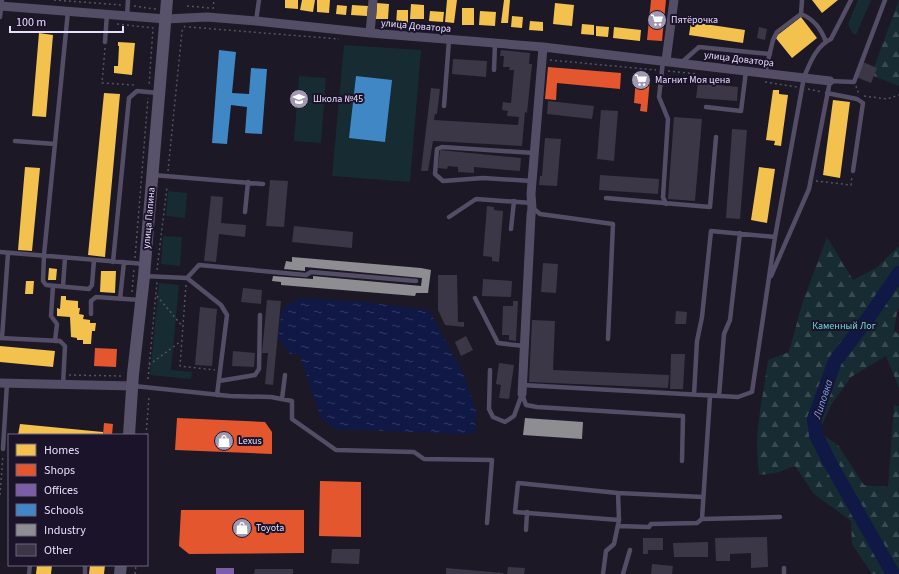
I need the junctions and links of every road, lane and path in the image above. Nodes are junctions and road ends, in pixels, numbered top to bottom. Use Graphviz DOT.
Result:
graph roads {
  1 [pos="54,0"];
  2 [pos="214,0"];
  3 [pos="259,0"];
  4 [pos="373,0"];
  5 [pos="674,0"];
  6 [pos="802,0"];
  7 [pos="851,0"];
  8 [pos="885,0"];
  9 [pos="163,2"];
  10 [pos="128,3"];
  11 [pos="1,4"];
  12 [pos="213,8"];
  13 [pos="68,11"];
  14 [pos="801,14"];
  15 [pos="127,16"];
  16 [pos="0,17"];
  17 [pos="107,19"];
  18 [pos="166,19"];
  19 [pos="256,20"];
  20 [pos="370,33"];
  21 [pos="449,40"];
  22 [pos="105,42"];
  23 [pos="826,42"];
  24 [pos="496,43"];
  25 [pos="542,47"];
  26 [pos="770,54"];
  27 [pos="665,61"];
  28 [pos="681,63"];
  29 [pos="494,70"];
  30 [pos="746,71"];
  31 [pos="765,73"];
  32 [pos="804,77"];
  33 [pos="830,80"];
  34 [pos="854,82"];
  35 [pos="133,85"];
  36 [pos="154,93"];
  37 [pos="827,93"];
  38 [pos="899,95"];
  39 [pos="444,106"];
  40 [pos="706,106"];
  41 [pos="716,137"];
  42 [pos="15,141"];
  43 [pos="55,144"];
  44 [pos="534,153"];
  45 [pos="853,172"];
  46 [pos="153,175"];
  47 [pos="810,180"];
  48 [pos="532,181"];
  49 [pos="248,182"];
  50 [pos="263,184"];
  51 [pos="167,186"];
  52 [pos="606,198"];
  53 [pos="514,201"];
  54 [pos="666,204"];
  55 [pos="532,205"];
  56 [pos="245,212"];
  57 [pos="449,217"];
  58 [pos="511,229"];
  59 [pos="740,233"];
  60 [pos="775,237"];
  61 [pos="0,252"];
  62 [pos="8,253"];
  63 [pos="44,255"];
  64 [pos="65,258"];
  65 [pos="94,260"];
  66 [pos="113,262"];
  67 [pos="124,262"];
  68 [pos="141,268"];
  69 [pos="157,277"];
  70 [pos="187,278"];
  71 [pos="416,281"];
  72 [pos="768,282"];
  73 [pos="53,286"];
  74 [pos="63,286"];
  75 [pos="156,296"];
  76 [pos="475,298"];
  77 [pos="120,299"];
  78 [pos="136,300"];
  79 [pos="91,314"];
  80 [pos="260,316"];
  81 [pos="183,327"];
  82 [pos="1,338"];
  83 [pos="608,339"];
  84 [pos="182,340"];
  85 [pos="55,341"];
  86 [pos="524,346"];
  87 [pos="149,365"];
  88 [pos="220,370"];
  89 [pos="490,370"];
  90 [pos="124,374"];
  91 [pos="285,375"];
  92 [pos="148,379"];
  93 [pos="63,380"];
  94 [pos="219,381"];
  95 [pos="3,383"];
  96 [pos="133,386"];
  97 [pos="522,389"];
  98 [pos="217,395"];
  99 [pos="694,395"];
  100 [pos="710,396"];
  101 [pos="719,396"];
  102 [pos="149,397"];
  103 [pos="282,399"];
  104 [pos="129,434"];
  105 [pos="146,434"];
  106 [pos="3,449"];
  107 [pos="682,461"];
  108 [pos="618,493"];
  109 [pos="0,495"];
  110 [pos="703,497"];
  111 [pos="527,512"];
  112 [pos="780,517"];
  113 [pos="702,519"];
  114 [pos="619,520"];
  115 [pos="487,523"];
  116 [pos="618,526"];
  117 [pos="526,530"];
  118 [pos="630,550"];
  119 [pos="784,568"];
  120 [pos="603,574"];
  121 [pos="623,574"];
  122 [pos="784,574"];
  1 -- 10 [label="path"];
  2 -- 12 [label="path"];
  3 -- 19 [label="lane"];
  4 -- 20 [label="street"];
  5 -- 27 [label="street"];
  6 -- 14 [label="lane"];
  7 -- 23 [label="lane"];
  8 -- 34 [label="lane"];
  9 -- 10 [label="path"];
  9 -- 18 [label="street, улица Папина"];
  10 -- 15 [label="lane"];
  11 -- 13 [label="street, улица Доватора"];
  11 -- 16 [label="lane"];
  13 -- 17 [label="street, улица Доватора"];
  13 -- 43 [label="lane"];
  14 -- 23 [label="lane"];
  14 -- 26 [label="lane"];
  15 -- 17 [label="street, улица Доватора"];
  15 -- 18 [label="street, улица Доватора"];
  17 -- 22 [label="lane"];
  17 -- 36 [label="path"];
  18 -- 19 [label="street, улица Доватора"];
  18 -- 36 [label="street, улица Папина"];
  19 -- 20 [label="street, улица Доватора"];
  20 -- 21 [label="street, улица Доватора"];
  21 -- 24 [label="street, улица Доватора"];
  21 -- 39 [label="lane"];
  22 -- 35 [label="path"];
  23 -- 32 [label="lane"];
  24 -- 25 [label="street, улица Доватора"];
  24 -- 29 [label="lane"];
  25 -- 27 [label="street, улица Доватора"];
  25 -- 44 [label="street"];
  26 -- 28 [label="lane"];
  26 -- 31 [label="lane"];
  27 -- 28 [label="street, улица Доватора"];
  27 -- 54 [label="lane"];
  28 -- 30 [label="street, улица Доватора"];
  30 -- 31 [label="street, улица Доватора"];
  30 -- 40 [label="lane"];
  31 -- 32 [label="street, улица Доватора"];
  32 -- 33 [label="street, улица Доватора"];
  32 -- 60 [label="lane"];
  33 -- 34 [label="lane"];
  33 -- 37 [label="lane"];
  34 -- 38 [label="path"];
  36 -- 46 [label="street, улица Папина"];
  36 -- 66 [label="lane"];
  36 -- 68 [label="path"];
  37 -- 45 [label="lane"];
  37 -- 47 [label="lane"];
  41 -- 54 [label="lane"];
  42 -- 43 [label="lane"];
  43 -- 63 [label="lane"];
  44 -- 48 [label="street"];
  44 -- 48 [label="lane"];
  45 -- 47 [label="path"];
  46 -- 49 [label="lane"];
  46 -- 68 [label="street, улица Папина"];
  47 -- 72 [label="lane"];
  48 -- 55 [label="street"];
  49 -- 50 [label="lane"];
  49 -- 56 [label="lane"];
  51 -- 69 [label="path"];
  52 -- 54 [label="lane"];
  53 -- 55 [label="lane"];
  53 -- 57 [label="lane"];
  53 -- 58 [label="lane"];
  55 -- 83 [label="lane"];
  55 -- 86 [label="street"];
  59 -- 60 [label="lane"];
  59 -- 99 [label="lane"];
  59 -- 101 [label="lane"];
  60 -- 72 [label="lane"];
  61 -- 62 [label="lane"];
  62 -- 63 [label="lane"];
  62 -- 82 [label="lane"];
  63 -- 64 [label="lane"];
  63 -- 73 [label="lane"];
  64 -- 65 [label="lane"];
  64 -- 74 [label="lane"];
  65 -- 66 [label="lane"];
  65 -- 74 [label="lane"];
  66 -- 67 [label="lane"];
  67 -- 68 [label="lane"];
  67 -- 77 [label="lane"];
  68 -- 69 [label="lane"];
  68 -- 78 [label="street, улица Папина"];
  68 -- 78 [label="path"];
  69 -- 70 [label="lane"];
  69 -- 75 [label="path"];
  70 -- 71 [label="lane"];
  70 -- 81 [label="path"];
  70 -- 88 [label="lane"];
  72 -- 101 [label="lane"];
  73 -- 74 [label="lane"];
  73 -- 85 [label="lane"];
  75 -- 81 [label="path"];
  75 -- 87 [label="path"];
  76 -- 86 [label="lane"];
  77 -- 78 [label="lane"];
  77 -- 79 [label="lane"];
  78 -- 96 [label="street, улица Папина"];
  80 -- 94 [label="lane"];
  81 -- 84 [label="path"];
  82 -- 85 [label="lane"];
  84 -- 87 [label="path"];
  84 -- 88 [label="path"];
  85 -- 93 [label="lane"];
  86 -- 97 [label="street"];
  87 -- 92 [label="path"];
  88 -- 94 [label="lane"];
  89 -- 97 [label="lane"];
  90 -- 93 [label="path"];
  91 -- 103 [label="lane"];
  93 -- 95 [label="street"];
  93 -- 96 [label="street"];
  94 -- 98 [label="lane"];
  95 -- 106 [label="lane"];
  96 -- 98 [label="lane"];
  96 -- 104 [label="street, улица Папина"];
  97 -- 99 [label="lane"];
  97 -- 107 [label="lane"];
  98 -- 103 [label="lane"];
  99 -- 100 [label="lane"];
  100 -- 101 [label="lane"];
  100 -- 110 [label="lane"];
  102 -- 105 [label="path"];
  103 -- 115 [label="lane"];
  106 -- 109 [label="path"];
  108 -- 110 [label="lane"];
  108 -- 111 [label="lane"];
  108 -- 114 [label="lane"];
  110 -- 113 [label="lane"];
  111 -- 114 [label="lane"];
  111 -- 117 [label="lane"];
  112 -- 113 [label="lane"];
  113 -- 116 [label="lane"];
  114 -- 116 [label="lane"];
  116 -- 120 [label="lane"];
  118 -- 121 [label="lane"];
  119 -- 122 [label="lane"];
}
